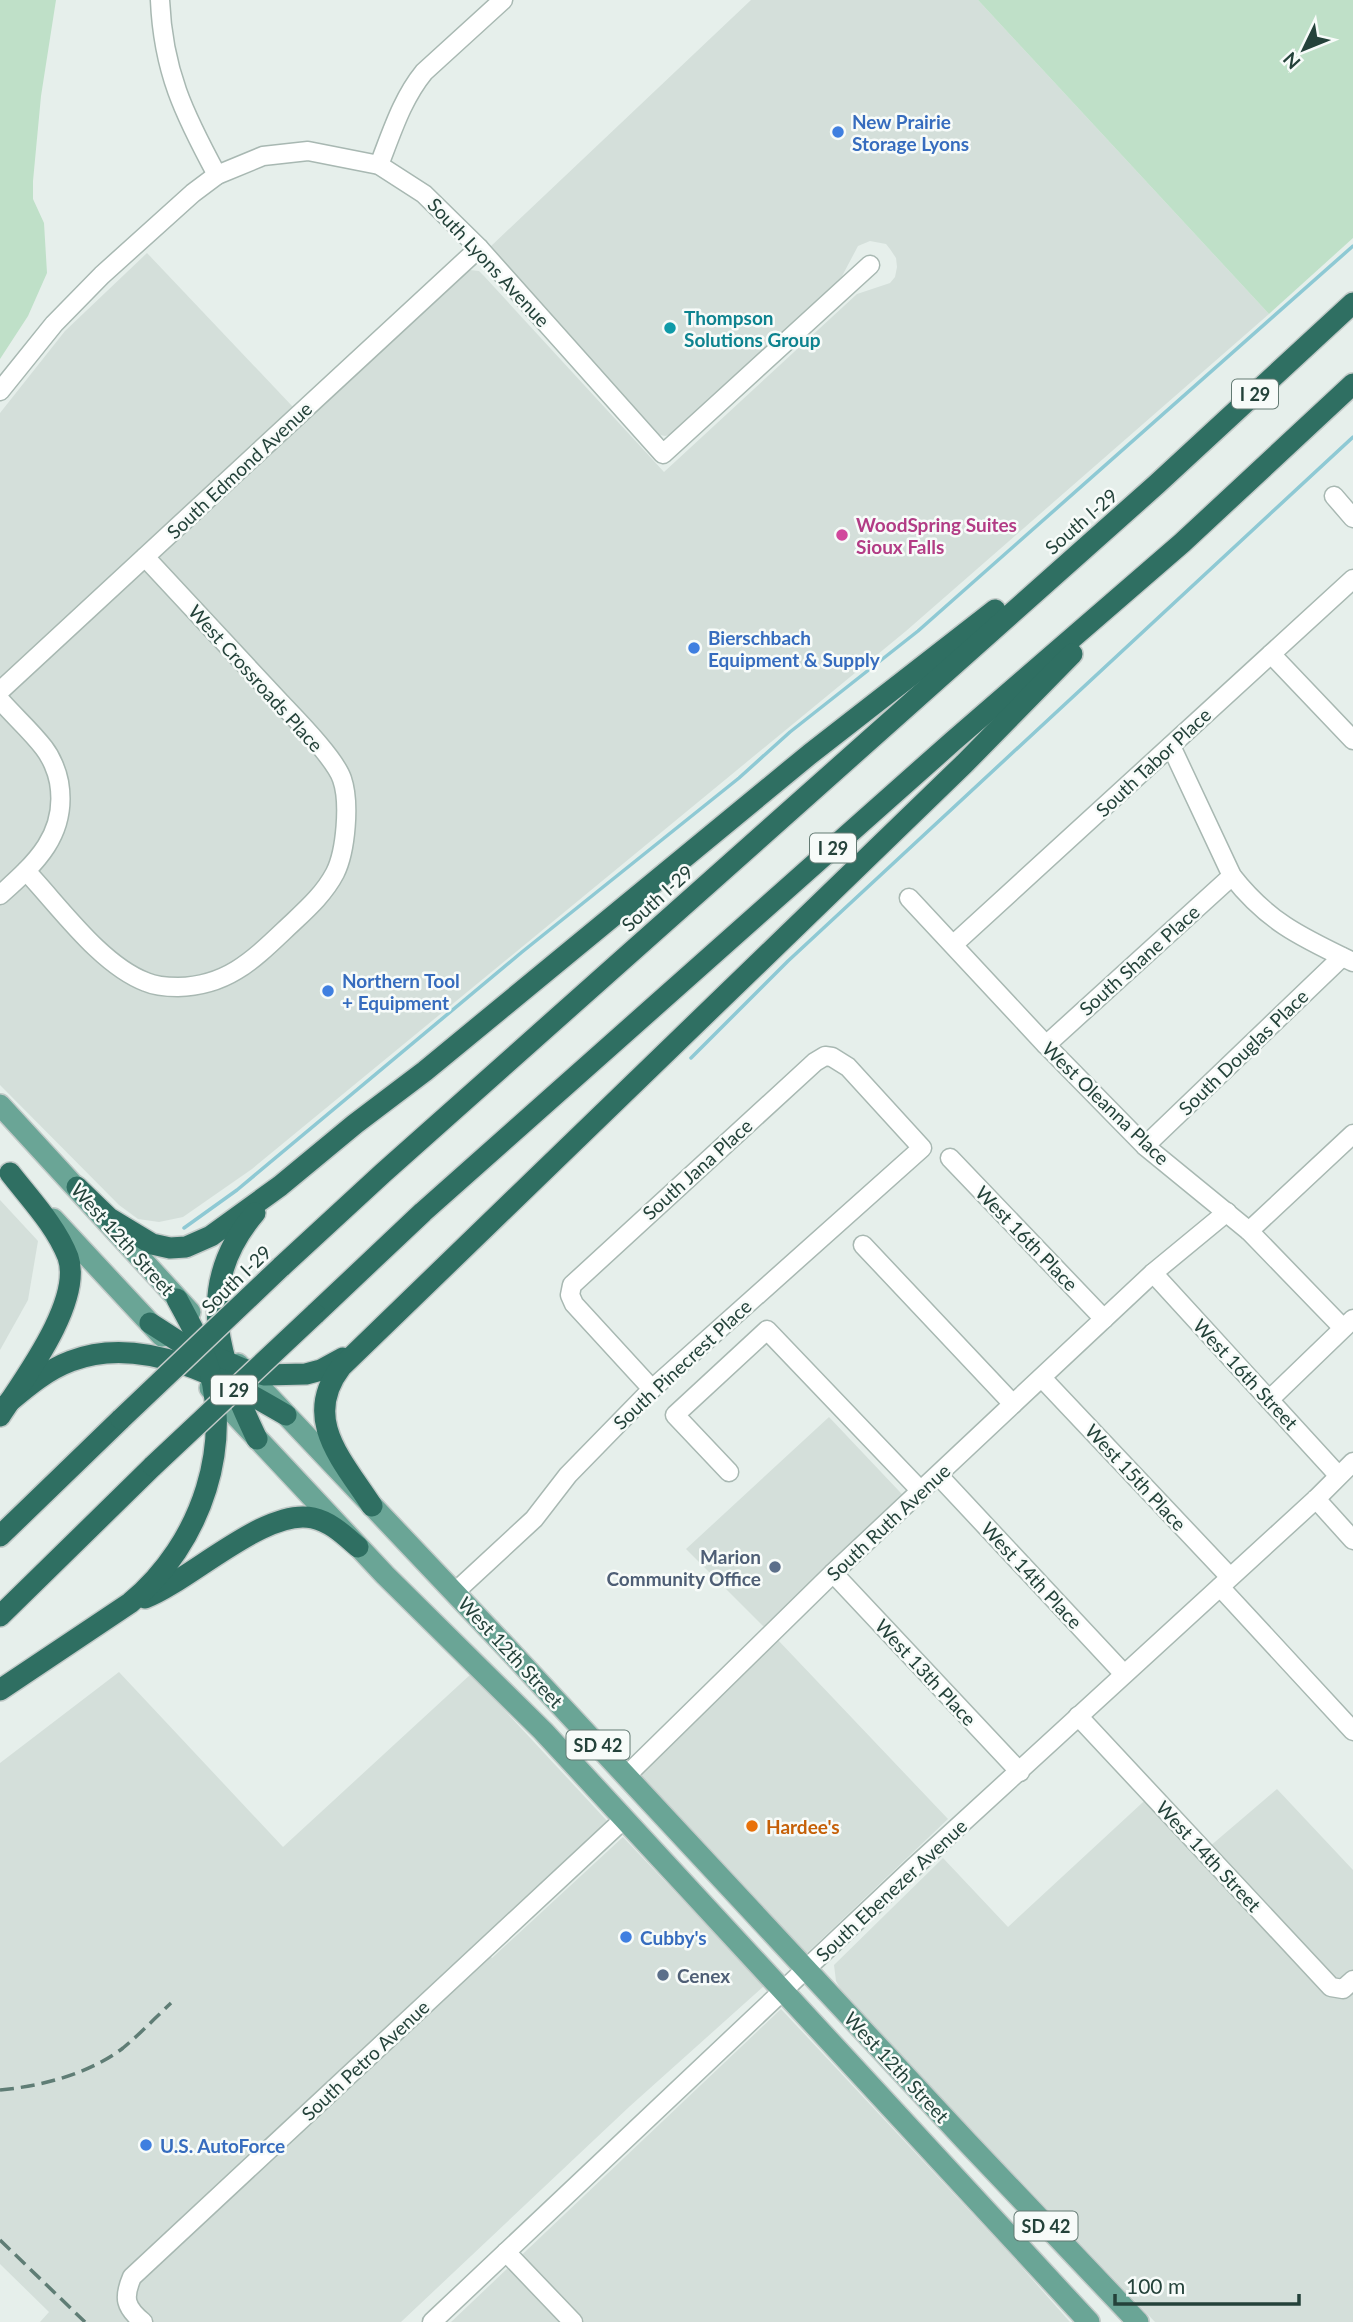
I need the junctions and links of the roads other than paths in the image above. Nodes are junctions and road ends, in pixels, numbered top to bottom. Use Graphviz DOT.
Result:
graph roads {
  1 [pos="160,0"];
  2 [pos="503,0"];
  3 [pos="379,165"];
  4 [pos="217,175"];
  5 [pos="478,248"];
  6 [pos="870,265"];
  7 [pos="1353,303"];
  8 [pos="1353,384"];
  9 [pos="0,391"];
  10 [pos="1157,484"];
  11 [pos="1334,496"];
  12 [pos="1353,518"];
  13 [pos="1182,543"];
  14 [pos="145,557"];
  15 [pos="1353,579"];
  16 [pos="1271,654"];
  17 [pos="0,691"];
  18 [pos="0,700"];
  19 [pos="1353,740"];
  20 [pos="1171,746"];
  21 [pos="26,871"];
  22 [pos="1232,876"];
  23 [pos="0,895"];
  24 [pos="909,898"];
  25 [pos="954,944"];
  26 [pos="1348,960"];
  27 [pos="1046,1045"];
  28 [pos="0,1105"];
  29 [pos="1353,1134"];
  30 [pos="1145,1146"];
  31 [pos="922,1148"];
  32 [pos="950,1158"];
  33 [pos="5,1168"];
  34 [pos="280,1186"];
  35 [pos="77,1187"];
  36 [pos="1227,1212"];
  37 [pos="1249,1231"];
  38 [pos="863,1245"];
  39 [pos="1153,1273"];
  40 [pos="1104,1319"];
  41 [pos="1348,1324"];
  42 [pos="365,1343"];
  43 [pos="217,1368"];
  44 [pos="1042,1378"];
  45 [pos="652,1390"];
  46 [pos="1269,1399"];
  47 [pos="1013,1404"];
  48 [pos="5,1409"];
  49 [pos="1353,1462"];
  50 [pos="729,1472"];
  51 [pos="1338,1475"];
  52 [pos="939,1476"];
  53 [pos="921,1492"];
  54 [pos="1316,1499"];
  55 [pos="372,1506"];
  56 [pos="0,1536"];
  57 [pos="1353,1540"];
  58 [pos="358,1547"];
  59 [pos="833,1573"];
  60 [pos="1225,1582"];
  61 [pos="454,1593"];
  62 [pos="130,1604"];
  63 [pos="0,1616"];
  64 [pos="1124,1674"];
  65 [pos="0,1690"];
  66 [pos="1078,1716"];
  67 [pos="1353,1731"];
  68 [pos="1020,1772"];
  69 [pos="626,1776"];
  70 [pos="624,1819"];
  71 [pos="806,1969"];
  72 [pos="1348,1985"];
  73 [pos="783,1991"];
  74 [pos="506,2252"];
  75 [pos="136,2316"];
  76 [pos="432,2322"];
  77 [pos="573,2322"];
  78 [pos="1089,2322"];
  79 [pos="1138,2322"];
  1 -- 4 [label="street"];
  2 -- 3 [label="street"];
  3 -- 4 [label="street, South Lyons Avenue"];
  3 -- 5 [label="street, South Lyons Avenue"];
  4 -- 9 [label="street, South Lyons Avenue"];
  5 -- 6 [label="street, South Lyons Avenue"];
  5 -- 14 [label="street, South Edmond Avenue"];
  7 -- 10 [label="highway, South I-29 / I 29"];
  8 -- 13 [label="highway, I 29"];
  10 -- 34 [label="highway"];
  10 -- 56 [label="highway, South I-29 / I 29, bridge"];
  11 -- 12 [label="street"];
  13 -- 42 [label="highway"];
  13 -- 63 [label="highway, I 29, bridge"];
  14 -- 17 [label="street, South Edmond Avenue"];
  14 -- 21 [label="street, West Crossroads Place"];
  15 -- 16 [label="street, South Tabor Place"];
  16 -- 19 [label="street"];
  16 -- 20 [label="street, South Tabor Place"];
  18 -- 21 [label="street"];
  20 -- 22 [label="street"];
  20 -- 25 [label="street, South Tabor Place"];
  21 -- 23 [label="street"];
  22 -- 26 [label="street"];
  22 -- 27 [label="street, South Shane Place"];
  24 -- 25 [label="street, West Oleanna Place"];
  25 -- 27 [label="street, West Oleanna Place"];
  26 -- 30 [label="street, South Douglas Place"];
  27 -- 30 [label="street, West Oleanna Place"];
  28 -- 35 [label="main road, West 12th Street"];
  29 -- 37 [label="street"];
  30 -- 36 [label="street, West Oleanna Place"];
  31 -- 45 [label="street, South Pinecrest Place"];
  31 -- 45 [label="street, South Jana Place"];
  32 -- 40 [label="street, West 16th Place"];
  33 -- 43 [label="main road, West 12th Street / SD 42"];
  33 -- 48 [label="highway"];
  34 -- 35 [label="highway"];
  34 -- 43 [label="highway"];
  35 -- 43 [label="main road, West 12th Street / SD 42"];
  36 -- 37 [label="street, West Oleanna Place"];
  36 -- 39 [label="street, South Ruth Avenue"];
  37 -- 41 [label="street, West Oleanna Place"];
  38 -- 47 [label="street"];
  39 -- 40 [label="street, South Ruth Avenue"];
  39 -- 46 [label="street, West 16th Street"];
  40 -- 44 [label="street, South Ruth Avenue"];
  41 -- 46 [label="street"];
  42 -- 43 [label="highway"];
  42 -- 55 [label="highway"];
  43 -- 48 [label="highway"];
  43 -- 55 [label="main road, West 12th Street / SD 42"];
  43 -- 58 [label="main road, West 12th Street / SD 42"];
  43 -- 62 [label="highway"];
  44 -- 47 [label="street, South Ruth Avenue"];
  44 -- 60 [label="street, West 15th Place"];
  45 -- 61 [label="street, South Pinecrest Place"];
  46 -- 51 [label="street, West 16th Street"];
  47 -- 52 [label="street, South Ruth Avenue"];
  49 -- 51 [label="street, South Ebenezer Avenue"];
  50 -- 53 [label="street"];
  51 -- 54 [label="street, South Ebenezer Avenue"];
  52 -- 53 [label="street, South Ruth Avenue"];
  52 -- 64 [label="street, West 14th Place"];
  53 -- 59 [label="street, South Ruth Avenue"];
  54 -- 57 [label="street"];
  54 -- 60 [label="street, South Ebenezer Avenue"];
  55 -- 61 [label="main road, West 12th Street / SD 42"];
  58 -- 62 [label="highway"];
  58 -- 70 [label="main road, West 12th Street / SD 42"];
  59 -- 68 [label="street, West 13th Place"];
  59 -- 69 [label="street, South Ruth Avenue"];
  60 -- 64 [label="street, South Ebenezer Avenue"];
  60 -- 67 [label="street, West 15th Place"];
  61 -- 69 [label="main road, West 12th Street / SD 42"];
  62 -- 65 [label="highway"];
  64 -- 66 [label="street, South Ebenezer Avenue"];
  66 -- 68 [label="street, South Ebenezer Avenue"];
  66 -- 72 [label="street, West 14th Street"];
  68 -- 71 [label="street, South Ebenezer Avenue"];
  69 -- 71 [label="main road, West 12th Street / SD 42"];
  70 -- 73 [label="main road, West 12th Street / SD 42"];
  70 -- 75 [label="street, South Petro Avenue"];
  71 -- 73 [label="street, South Ebenezer Avenue"];
  71 -- 79 [label="main road, West 12th Street / SD 42"];
  73 -- 74 [label="street, South Ebenezer Avenue"];
  73 -- 78 [label="main road, West 12th Street / SD 42"];
  74 -- 76 [label="street, South Ebenezer Avenue"];
  74 -- 77 [label="street"];
}
